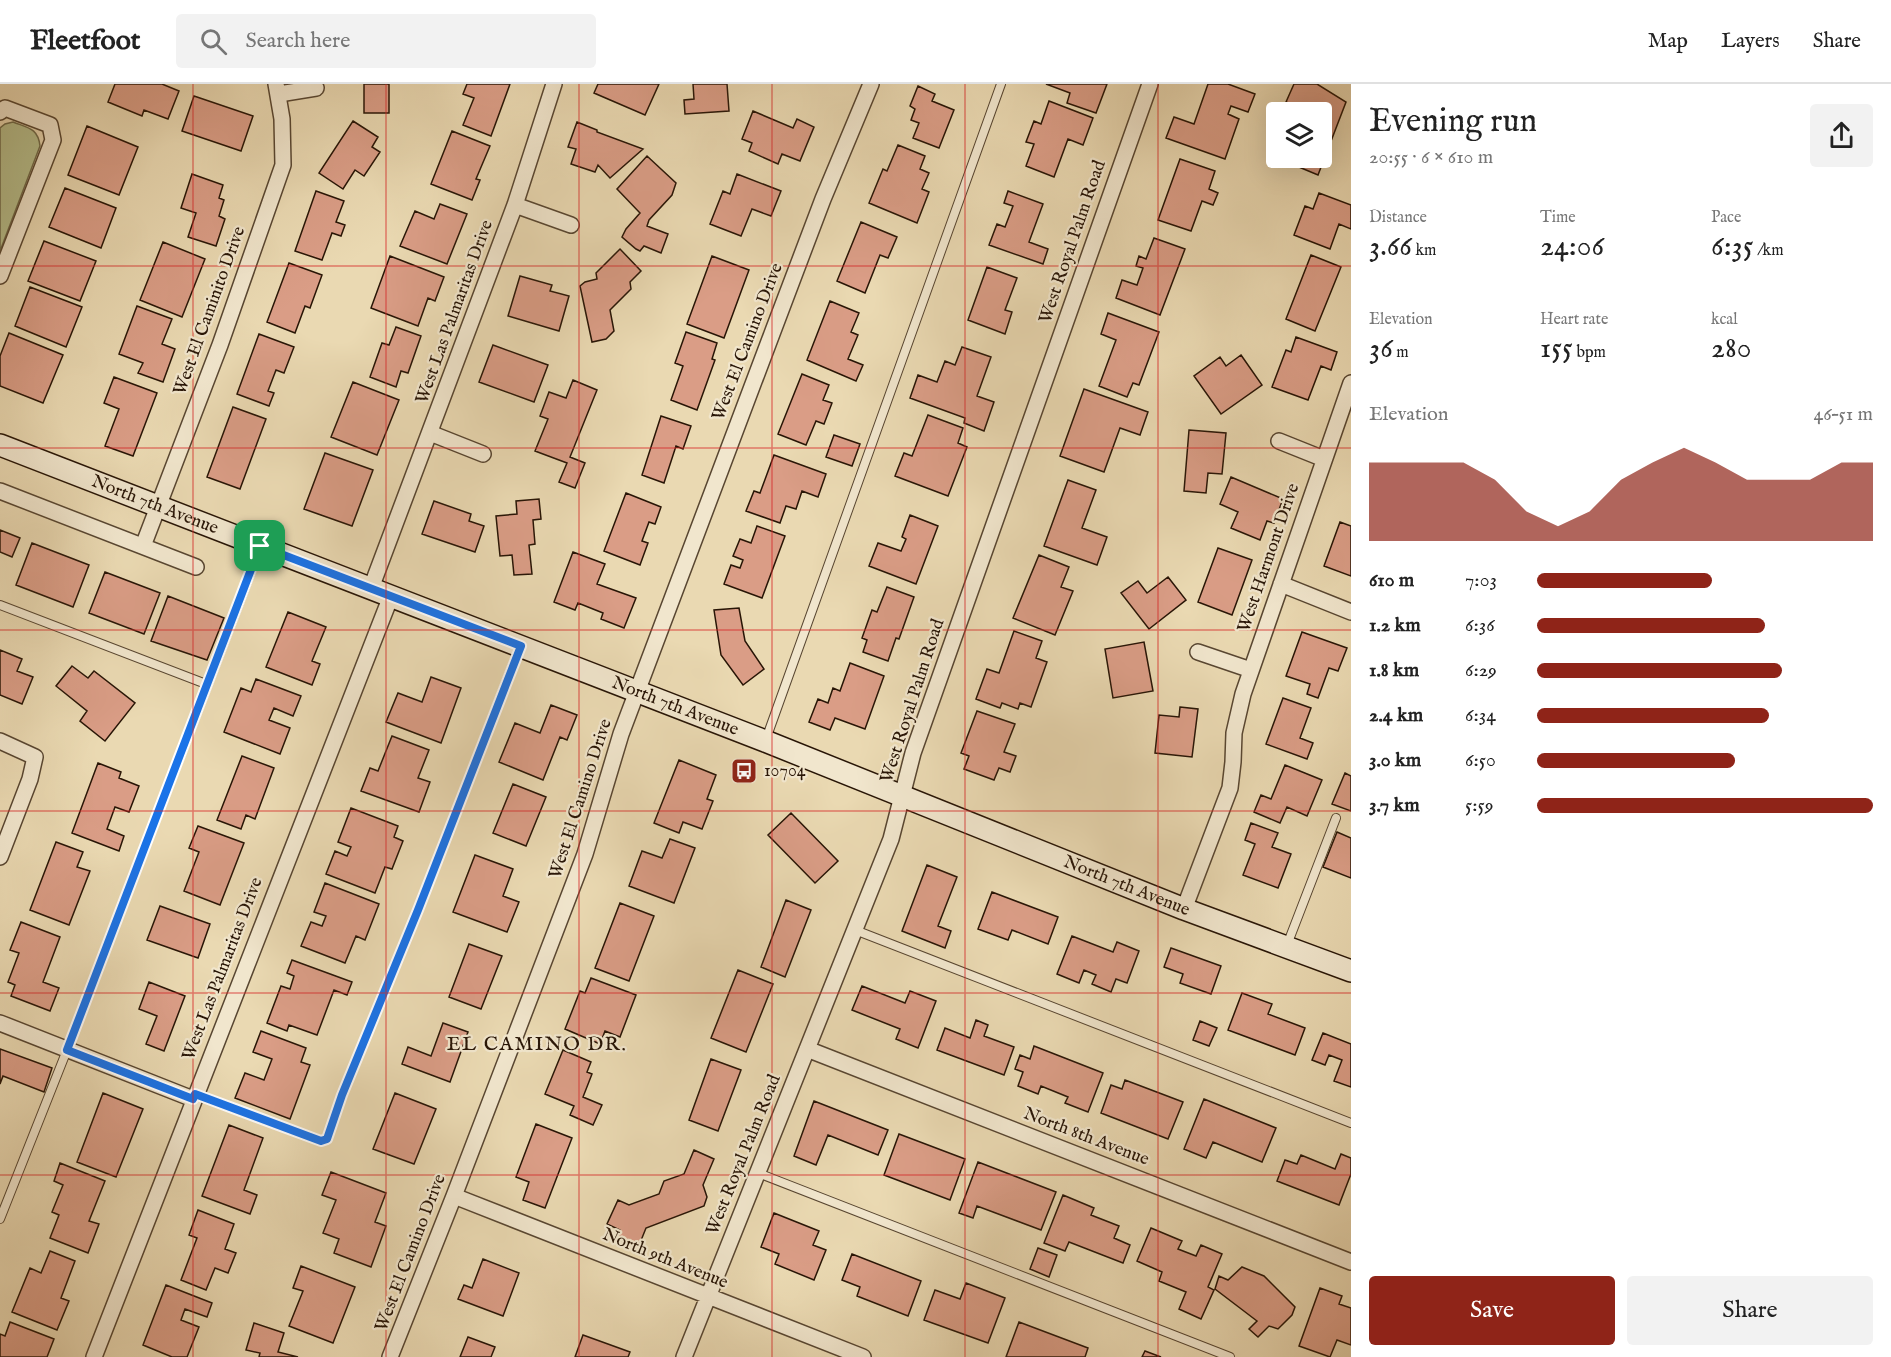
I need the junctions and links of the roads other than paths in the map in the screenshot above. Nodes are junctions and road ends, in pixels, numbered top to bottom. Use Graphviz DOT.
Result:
graph roads {
  1 [pos="554,84"];
  2 [pos="1001,84"];
  3 [pos="1149,84"];
  4 [pos="866,85"];
  5 [pos="316,87"];
  6 [pos="278,89"];
  7 [pos="0,112"];
  8 [pos="515,205"];
  9 [pos="571,225"];
  10 [pos="0,276"];
  11 [pos="1351,383"];
  12 [pos="430,433"];
  13 [pos="1280,441"];
  14 [pos="0,445"];
  15 [pos="483,454"];
  16 [pos="1324,459"];
  17 [pos="0,491"];
  18 [pos="157,506"];
  19 [pos="143,546"];
  20 [pos="260,546"];
  21 [pos="196,567"];
  22 [pos="1281,584"];
  23 [pos="371,588"];
  24 [pos="391,596"];
  25 [pos="0,605"];
  26 [pos="1351,612"];
  27 [pos="521,646"];
  28 [pos="1198,652"];
  29 [pos="1251,670"];
  30 [pos="206,684"];
  31 [pos="638,692"];
  32 [pos="0,741"];
  33 [pos="765,741"];
  34 [pos="903,796"];
  35 [pos="1336,818"];
  36 [pos="0,857"];
  37 [pos="1184,909"];
  38 [pos="855,930"];
  39 [pos="1286,947"];
  40 [pos="1351,971"];
  41 [pos="0,1023"];
  42 [pos="807,1049"];
  43 [pos="67,1050"];
  44 [pos="194,1097"];
  45 [pos="1351,1122"];
  46 [pos="758,1173"];
  47 [pos="454,1196"];
  48 [pos="0,1219"];
  49 [pos="1351,1262"];
  50 [pos="708,1297"];
  51 [pos="94,1357"];
  52 [pos="390,1357"];
  53 [pos="684,1357"];
  54 [pos="863,1357"];
  55 [pos="1230,1357"];
  1 -- 8 [label="street, West Las Palmaritas Drive"];
  2 -- 33 [label="lane"];
  3 -- 34 [label="street, West Royal Palm Road"];
  4 -- 31 [label="street, West El Camino Drive"];
  5 -- 6 [label="street"];
  6 -- 18 [label="street, West El Caminito Drive"];
  7 -- 10 [label="street"];
  8 -- 9 [label="street, West Las Palmaritas Drive"];
  8 -- 12 [label="street, West Las Palmaritas Drive"];
  11 -- 16 [label="street, West Harmont Drive"];
  12 -- 15 [label="street, West Las Palmaritas Drive"];
  12 -- 23 [label="street, West Las Palmaritas Drive"];
  13 -- 16 [label="street"];
  14 -- 18 [label="main road, North 7th Avenue"];
  16 -- 22 [label="street, West Harmont Drive"];
  17 -- 19 [label="street"];
  18 -- 19 [label="street, West El Caminito Drive"];
  18 -- 20 [label="main road, North 7th Avenue"];
  19 -- 21 [label="street"];
  20 -- 23 [label="main road, North 7th Avenue"];
  20 -- 30 [label="lane"];
  22 -- 26 [label="street"];
  22 -- 29 [label="street, West Harmont Drive"];
  23 -- 24 [label="main road, North 7th Avenue"];
  24 -- 27 [label="main road, North 7th Avenue"];
  24 -- 44 [label="street, West Las Palmaritas Drive"];
  25 -- 30 [label="lane"];
  27 -- 31 [label="main road, North 7th Avenue"];
  27 -- 44 [label="lane"];
  28 -- 29 [label="street"];
  29 -- 37 [label="street, West Harmont Drive"];
  30 -- 43 [label="lane"];
  31 -- 33 [label="main road, North 7th Avenue"];
  31 -- 47 [label="street, West El Camino Drive"];
  32 -- 36 [label="street"];
  33 -- 34 [label="main road, North 7th Avenue"];
  34 -- 37 [label="main road, North 7th Avenue"];
  34 -- 38 [label="street, West Royal Palm Road"];
  35 -- 39 [label="lane"];
  37 -- 39 [label="main road, North 7th Avenue"];
  38 -- 42 [label="street, West Royal Palm Road"];
  38 -- 45 [label="lane"];
  39 -- 40 [label="main road, North 7th Avenue"];
  41 -- 43 [label="street"];
  42 -- 46 [label="street, West Royal Palm Road"];
  42 -- 49 [label="street, North 8th Avenue"];
  43 -- 44 [label="street"];
  43 -- 48 [label="lane"];
  44 -- 51 [label="street, West Las Palmaritas Drive"];
  46 -- 50 [label="street, West Royal Palm Road"];
  46 -- 55 [label="lane"];
  47 -- 50 [label="street, North 9th Avenue"];
  47 -- 52 [label="street, West El Camino Drive"];
  50 -- 53 [label="street, West Royal Palm Road"];
  50 -- 54 [label="street, North 9th Avenue"];
}
